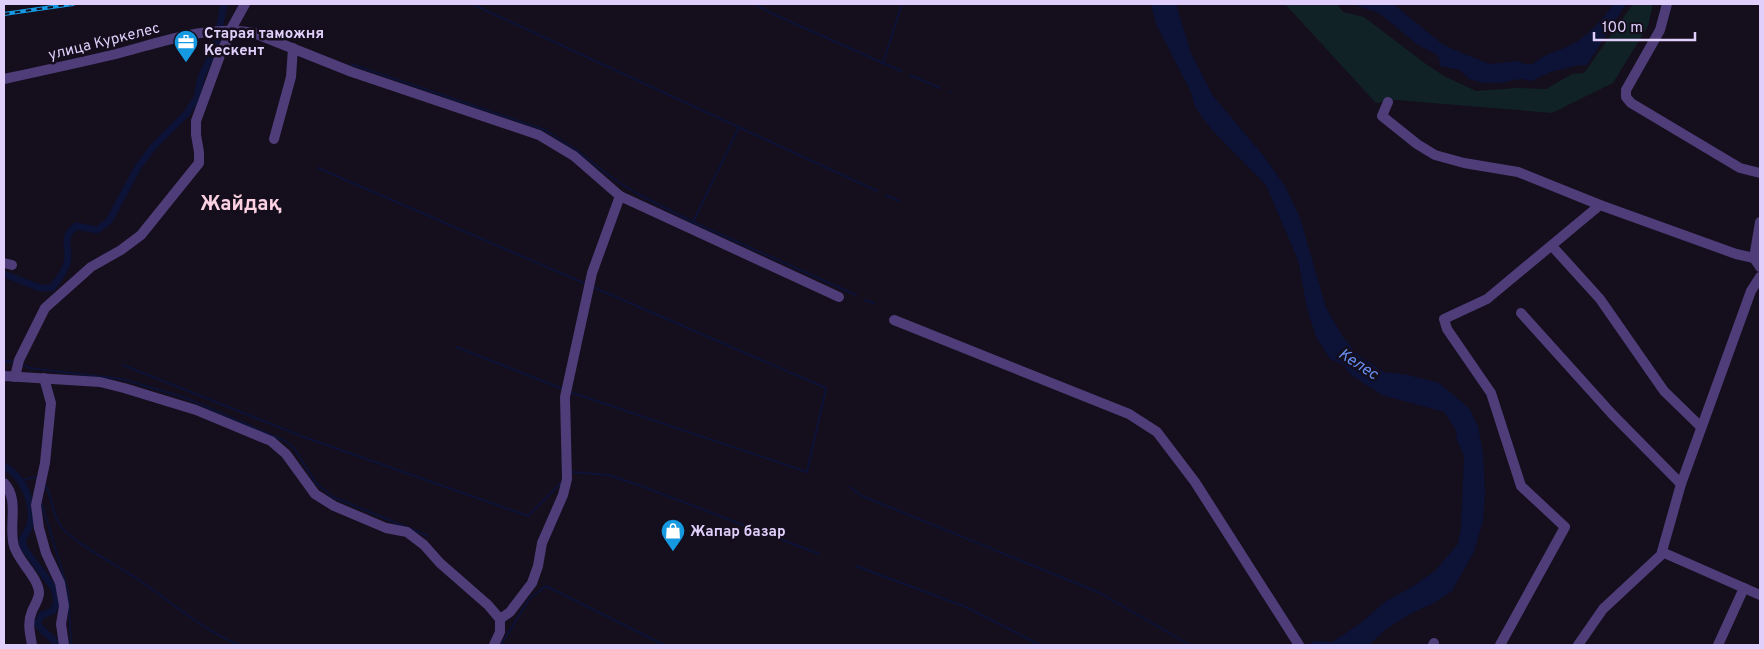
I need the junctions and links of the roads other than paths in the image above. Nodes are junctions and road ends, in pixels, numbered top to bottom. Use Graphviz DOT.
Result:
graph roads {
  1 [pos="245,4"];
  2 [pos="1666,4"];
  3 [pos="228,31"];
  4 [pos="293,48"];
  5 [pos="4,79"];
  6 [pos="1388,102"];
  7 [pos="274,140"];
  8 [pos="1760,173"];
  9 [pos="620,196"];
  10 [pos="1600,205"];
  11 [pos="1760,222"];
  12 [pos="1552,246"];
  13 [pos="1757,263"];
  14 [pos="1760,277"];
  15 [pos="840,298"];
  16 [pos="1521,312"];
  17 [pos="894,320"];
  18 [pos="9,377"];
  19 [pos="44,378"];
  20 [pos="1701,427"];
  21 [pos="4,482"];
  22 [pos="1681,484"];
  23 [pos="1662,552"];
  24 [pos="1744,588"];
  25 [pos="1760,595"];
  26 [pos="500,619"];
  27 [pos="1297,642"];
  28 [pos="32,645"];
  29 [pos="64,645"];
  30 [pos="494,645"];
  31 [pos="1500,645"];
  32 [pos="1578,645"];
  33 [pos="1718,645"];
  1 -- 3 [label="street"];
  2 -- 8 [label="street"];
  3 -- 4 [label="street, улица Куркелес"];
  3 -- 5 [label="street, улица Куркелес"];
  3 -- 18 [label="street"];
  4 -- 7 [label="street"];
  4 -- 9 [label="street, улица Куркелес"];
  6 -- 10 [label="street"];
  9 -- 15 [label="street, улица Куркелес"];
  9 -- 26 [label="street"];
  10 -- 12 [label="street"];
  10 -- 13 [label="street"];
  11 -- 13 [label="street"];
  12 -- 20 [label="street"];
  12 -- 31 [label="street"];
  14 -- 20 [label="street"];
  16 -- 22 [label="street"];
  17 -- 27 [label="street"];
  18 -- 19 [label="street"];
  19 -- 26 [label="street"];
  19 -- 29 [label="street"];
  20 -- 22 [label="street"];
  21 -- 28 [label="street"];
  22 -- 23 [label="street"];
  23 -- 24 [label="street"];
  23 -- 32 [label="street"];
  24 -- 25 [label="street"];
  24 -- 33 [label="street"];
  26 -- 30 [label="street"];
}
